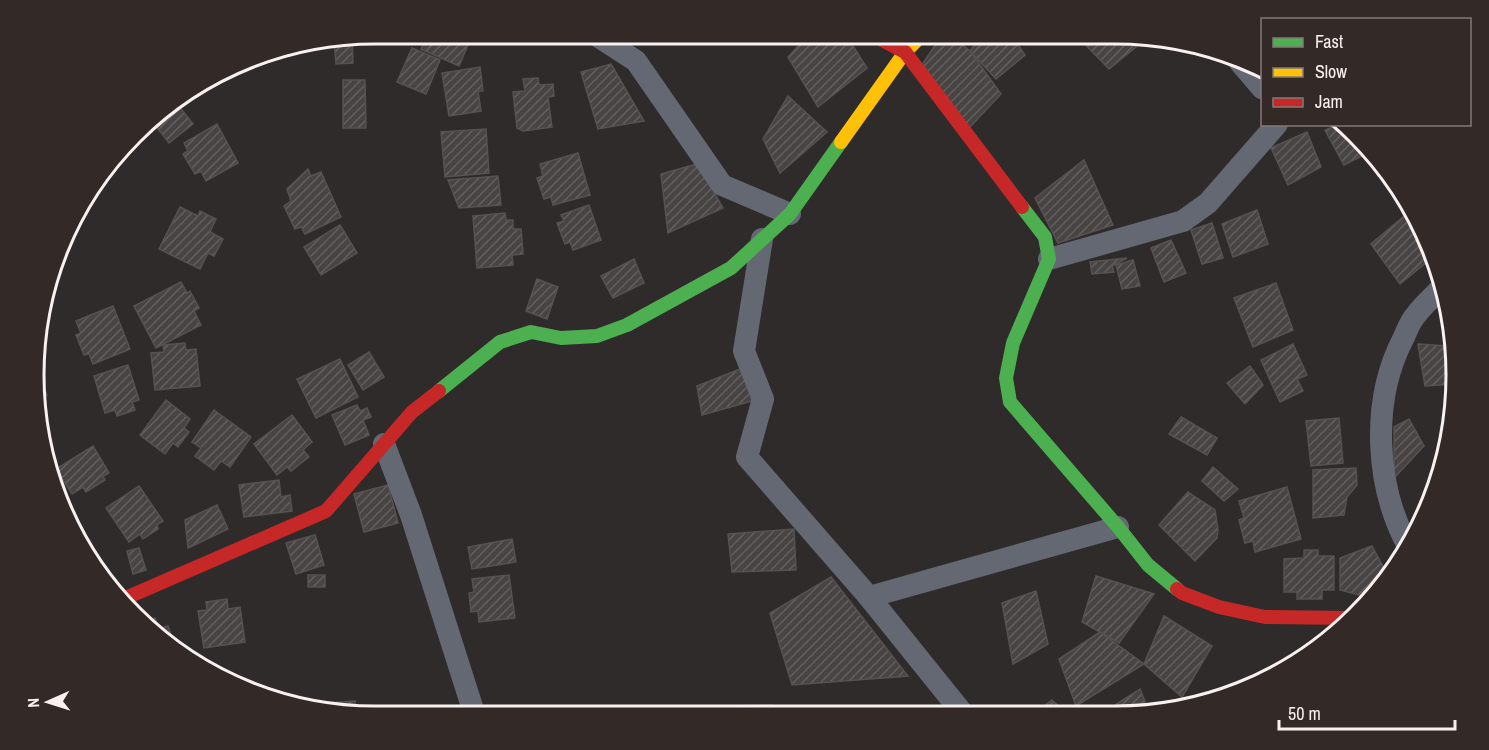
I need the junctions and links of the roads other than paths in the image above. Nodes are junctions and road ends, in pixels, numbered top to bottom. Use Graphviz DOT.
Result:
graph roads {
  1 [pos="610,44"];
  2 [pos="890,44"];
  3 [pos="913,44"];
  4 [pos="905,52"];
  5 [pos="1250,73"];
  6 [pos="1261,86"];
  7 [pos="1275,126"];
  8 [pos="790,214"];
  9 [pos="762,239"];
  10 [pos="1048,259"];
  11 [pos="1435,294"];
  12 [pos="384,444"];
  13 [pos="1118,526"];
  14 [pos="1403,537"];
  15 [pos="129,597"];
  16 [pos="868,597"];
  17 [pos="1339,618"];
  18 [pos="472,706"];
  19 [pos="957,706"];
  1 -- 8 [label="street"];
  2 -- 4 [label="street"];
  3 -- 4 [label="street"];
  4 -- 8 [label="street"];
  4 -- 10 [label="street"];
  5 -- 6 [label="street"];
  7 -- 10 [label="street"];
  8 -- 9 [label="street"];
  9 -- 12 [label="street"];
  9 -- 16 [label="street"];
  10 -- 13 [label="street"];
  11 -- 14 [label="street"];
  12 -- 15 [label="street"];
  12 -- 18 [label="street"];
  13 -- 16 [label="street"];
  13 -- 17 [label="street"];
  16 -- 19 [label="street"];
}
